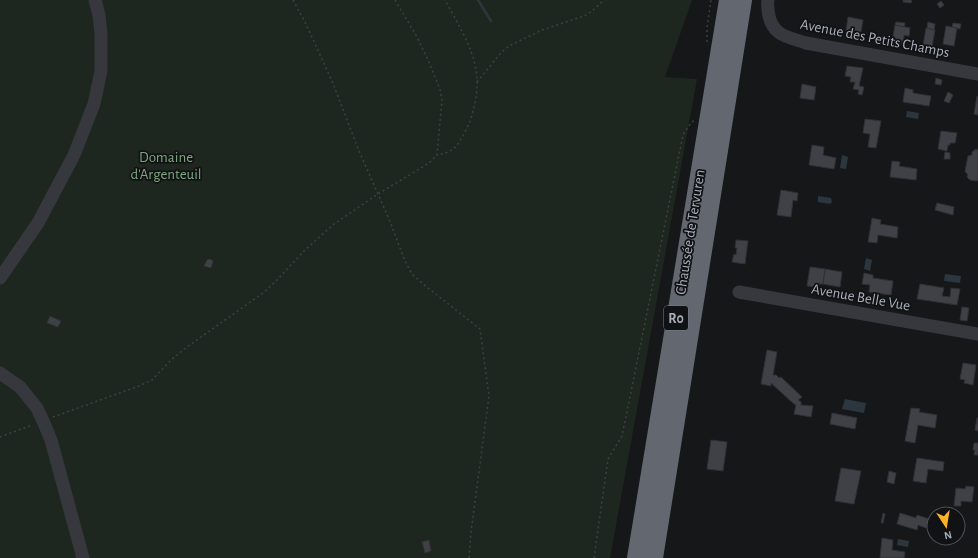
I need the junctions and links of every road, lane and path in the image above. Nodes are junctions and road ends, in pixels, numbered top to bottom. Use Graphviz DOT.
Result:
graph roads {
  1 [pos="95,0"];
  2 [pos="293,0"];
  3 [pos="395,0"];
  4 [pos="445,0"];
  5 [pos="604,0"];
  6 [pos="711,0"];
  7 [pos="728,0"];
  8 [pos="743,0"];
  9 [pos="754,0"];
  10 [pos="768,0"];
  11 [pos="738,34"];
  12 [pos="707,42"];
  13 [pos="978,74"];
  14 [pos="477,82"];
  15 [pos="698,115"];
  16 [pos="437,154"];
  17 [pos="378,194"];
  18 [pos="0,278"];
  19 [pos="740,292"];
  20 [pos="978,334"];
  21 [pos="0,373"];
  22 [pos="43,421"];
  23 [pos="0,436"];
  24 [pos="83,558"];
  25 [pos="469,558"];
  26 [pos="594,558"];
  27 [pos="636,558"];
  28 [pos="654,558"];
  1 -- 18 [label="street"];
  2 -- 17 [label="path"];
  3 -- 16 [label="path"];
  4 -- 14 [label="path"];
  5 -- 14 [label="path"];
  6 -- 12 [label="path"];
  7 -- 27 [label="highway, Chaussée de Tervuren / R0"];
  8 -- 11 [label="highway, R0"];
  9 -- 11 [label="highway"];
  10 -- 13 [label="street, Avenue des Petits Champs"];
  11 -- 28 [label="highway, Chaussée de Tervuren / R0"];
  14 -- 16 [label="path"];
  15 -- 26 [label="path"];
  16 -- 17 [label="path"];
  17 -- 22 [label="path"];
  17 -- 25 [label="path"];
  19 -- 20 [label="street, Avenue Belle Vue"];
  21 -- 22 [label="street"];
  22 -- 23 [label="path"];
  22 -- 24 [label="street"];
}
